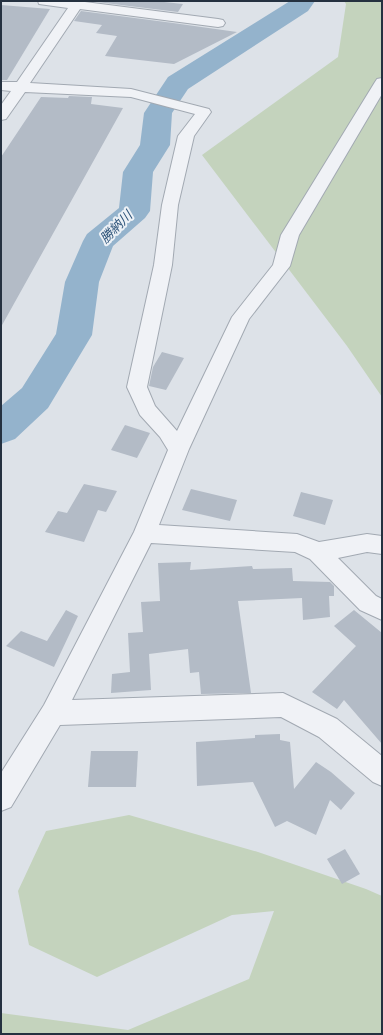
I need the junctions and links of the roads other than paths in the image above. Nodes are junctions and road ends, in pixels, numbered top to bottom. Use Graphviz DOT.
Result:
graph roads {
  1 [pos="44,1"];
  2 [pos="78,3"];
  3 [pos="218,23"];
  4 [pos="382,82"];
  5 [pos="1,86"];
  6 [pos="21,87"];
  7 [pos="1,116"];
  8 [pos="179,449"];
  9 [pos="145,533"];
  10 [pos="382,545"];
  11 [pos="318,552"];
  12 [pos="382,610"];
  13 [pos="53,713"];
  14 [pos="382,773"];
  15 [pos="1,798"];
  1 -- 2 [label="street"];
  2 -- 3 [label="street"];
  2 -- 6 [label="street"];
  4 -- 8 [label="street"];
  5 -- 6 [label="street"];
  6 -- 7 [label="street"];
  6 -- 8 [label="street"];
  8 -- 9 [label="street"];
  9 -- 11 [label="street"];
  9 -- 13 [label="street"];
  10 -- 11 [label="street"];
  11 -- 12 [label="street"];
  13 -- 14 [label="street"];
  13 -- 15 [label="street"];
}
